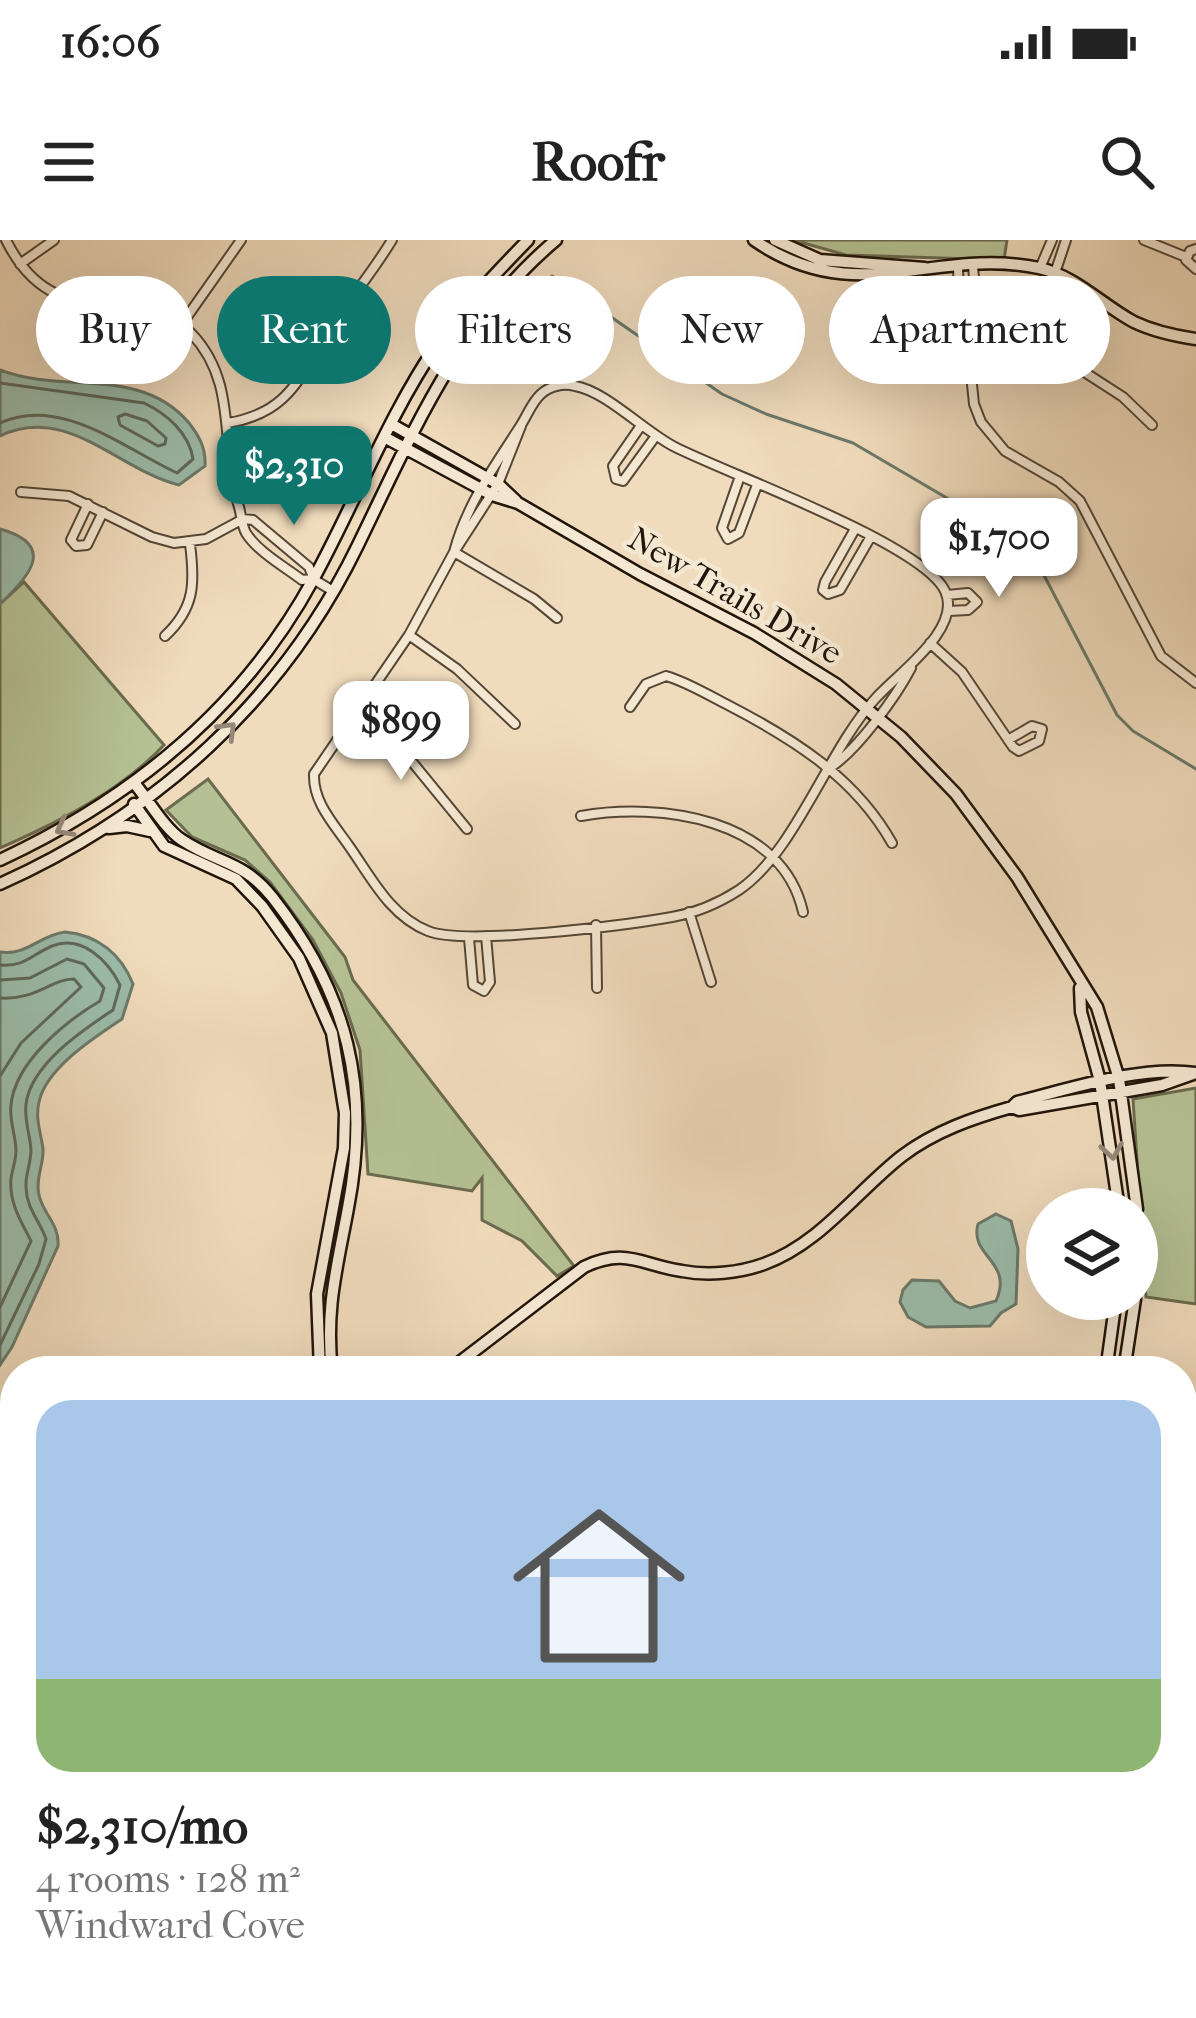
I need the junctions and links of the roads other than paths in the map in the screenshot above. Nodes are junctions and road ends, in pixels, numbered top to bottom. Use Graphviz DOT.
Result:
graph roads {
  1 [pos="7,240"];
  2 [pos="54,240"];
  3 [pos="241,240"];
  4 [pos="392,240"];
  5 [pos="528,240"];
  6 [pos="556,240"];
  7 [pos="754,240"];
  8 [pos="776,240"];
  9 [pos="1052,240"];
  10 [pos="1066,240"];
  11 [pos="1144,240"];
  12 [pos="1196,249"];
  13 [pos="1186,257"];
  14 [pos="20,264"];
  15 [pos="973,266"];
  16 [pos="958,267"];
  17 [pos="928,268"];
  18 [pos="1040,268"];
  19 [pos="1196,268"];
  20 [pos="1055,273"];
  21 [pos="958,276"];
  22 [pos="974,276"];
  23 [pos="36,281"];
  24 [pos="193,308"];
  25 [pos="193,338"];
  26 [pos="1196,339"];
  27 [pos="972,384"];
  28 [pos="1103,384"];
  29 [pos="228,423"];
  30 [pos="393,425"];
  31 [pos="1152,425"];
  32 [pos="640,427"];
  33 [pos="410,434"];
  34 [pos="655,437"];
  35 [pos="386,438"];
  36 [pos="404,447"];
  37 [pos="739,478"];
  38 [pos="757,484"];
  39 [pos="489,486"];
  40 [pos="21,492"];
  41 [pos="88,504"];
  42 [pos="103,512"];
  43 [pos="243,519"];
  44 [pos="855,530"];
  45 [pos="870,538"];
  46 [pos="190,544"];
  47 [pos="454,552"];
  48 [pos="314,579"];
  49 [pos="333,591"];
  50 [pos="947,595"];
  51 [pos="949,610"];
  52 [pos="557,618"];
  53 [pos="409,635"];
  54 [pos="165,636"];
  55 [pos="930,643"];
  56 [pos="1196,683"];
  57 [pos="630,707"];
  58 [pos="872,712"];
  59 [pos="356,715"];
  60 [pos="514,724"];
  61 [pos="1008,740"];
  62 [pos="829,768"];
  63 [pos="130,788"];
  64 [pos="148,800"];
  65 [pos="136,808"];
  66 [pos="581,816"];
  67 [pos="106,828"];
  68 [pos="466,829"];
  69 [pos="152,831"];
  70 [pos="892,843"];
  71 [pos="770,858"];
  72 [pos="0,860"];
  73 [pos="0,884"];
  74 [pos="268,903"];
  75 [pos="689,912"];
  76 [pos="803,912"];
  77 [pos="596,925"];
  78 [pos="486,936"];
  79 [pos="469,938"];
  80 [pos="316,960"];
  81 [pos="303,966"];
  82 [pos="711,982"];
  83 [pos="1079,984"];
  84 [pos="597,988"];
  85 [pos="1196,1073"];
  86 [pos="1120,1085"];
  87 [pos="1101,1087"];
  88 [pos="346,1183"];
  89 [pos="1116,1188"];
  90 [pos="1133,1188"];
  91 [pos="1113,1320"];
  92 [pos="1132,1320"];
  93 [pos="322,1332"];
  94 [pos="321,1356"];
  95 [pos="328,1356"];
  96 [pos="468,1356"];
  97 [pos="1108,1356"];
  98 [pos="1126,1356"];
  1 -- 14 [label="street"];
  2 -- 14 [label="street"];
  3 -- 24 [label="street"];
  4 -- 29 [label="street"];
  5 -- 30 [label="street"];
  6 -- 33 [label="street"];
  7 -- 17 [label="street"];
  8 -- 17 [label="street"];
  9 -- 18 [label="street"];
  10 -- 20 [label="street"];
  11 -- 13 [label="street"];
  12 -- 13 [label="street"];
  13 -- 19 [label="street"];
  14 -- 23 [label="street"];
  15 -- 16 [label="street"];
  15 -- 18 [label="street"];
  15 -- 22 [label="street"];
  16 -- 17 [label="street"];
  16 -- 21 [label="street"];
  18 -- 20 [label="street"];
  20 -- 26 [label="street"];
  25 -- 29 [label="street"];
  27 -- 56 [label="street"];
  28 -- 31 [label="street"];
  29 -- 43 [label="street"];
  30 -- 33 [label="street, New Trails Drive"];
  30 -- 35 [label="street"];
  32 -- 34 [label="street"];
  32 -- 34 [label="street"];
  32 -- 39 [label="street"];
  33 -- 36 [label="street"];
  33 -- 39 [label="street, New Trails Drive"];
  34 -- 37 [label="street"];
  35 -- 36 [label="street, New Trails Drive"];
  35 -- 48 [label="street"];
  36 -- 39 [label="street, New Trails Drive"];
  36 -- 49 [label="street"];
  37 -- 38 [label="street"];
  37 -- 38 [label="street"];
  38 -- 44 [label="street"];
  39 -- 47 [label="street"];
  39 -- 58 [label="street, New Trails Drive"];
  40 -- 41 [label="street"];
  41 -- 42 [label="street"];
  41 -- 42 [label="street"];
  42 -- 46 [label="street"];
  43 -- 46 [label="street"];
  43 -- 48 [label="street"];
  44 -- 45 [label="street"];
  44 -- 45 [label="street"];
  45 -- 50 [label="street"];
  46 -- 54 [label="street"];
  47 -- 52 [label="street"];
  47 -- 53 [label="street"];
  48 -- 49 [label="street"];
  48 -- 63 [label="street"];
  64 -- 49 [label="street, one-way"];
  50 -- 51 [label="street"];
  50 -- 51 [label="street"];
  51 -- 55 [label="street"];
  53 -- 59 [label="street"];
  53 -- 60 [label="street"];
  55 -- 58 [label="street"];
  55 -- 61 [label="street"];
  57 -- 62 [label="street"];
  58 -- 62 [label="street"];
  58 -- 83 [label="street, New Trails Drive"];
  59 -- 68 [label="street"];
  59 -- 79 [label="street"];
  62 -- 70 [label="street"];
  62 -- 71 [label="street"];
  63 -- 64 [label="street"];
  63 -- 65 [label="street"];
  63 -- 72 [label="street, one-way"];
  64 -- 65 [label="street"];
  64 -- 74 [label="street"];
  65 -- 67 [label="street"];
  65 -- 69 [label="street"];
  66 -- 71 [label="street"];
  67 -- 69 [label="street"];
  67 -- 73 [label="street"];
  69 -- 74 [label="street"];
  71 -- 75 [label="street"];
  71 -- 76 [label="street"];
  74 -- 80 [label="street"];
  74 -- 81 [label="street"];
  75 -- 77 [label="street"];
  75 -- 82 [label="street"];
  77 -- 78 [label="street"];
  77 -- 84 [label="street"];
  78 -- 79 [label="street"];
  78 -- 79 [label="street"];
  80 -- 81 [label="street"];
  80 -- 88 [label="street"];
  81 -- 88 [label="street"];
  83 -- 86 [label="street, New Trails Drive"];
  83 -- 87 [label="street, New Trails Drive"];
  85 -- 86 [label="street"];
  86 -- 87 [label="street"];
  86 -- 90 [label="street, New Trails Drive"];
  87 -- 89 [label="street, New Trails Drive, one-way"];
  87 -- 96 [label="street"];
  88 -- 93 [label="street"];
  91 -- 97 [label="street"];
  92 -- 98 [label="street"];
  93 -- 94 [label="street"];
  93 -- 95 [label="street"];
}
